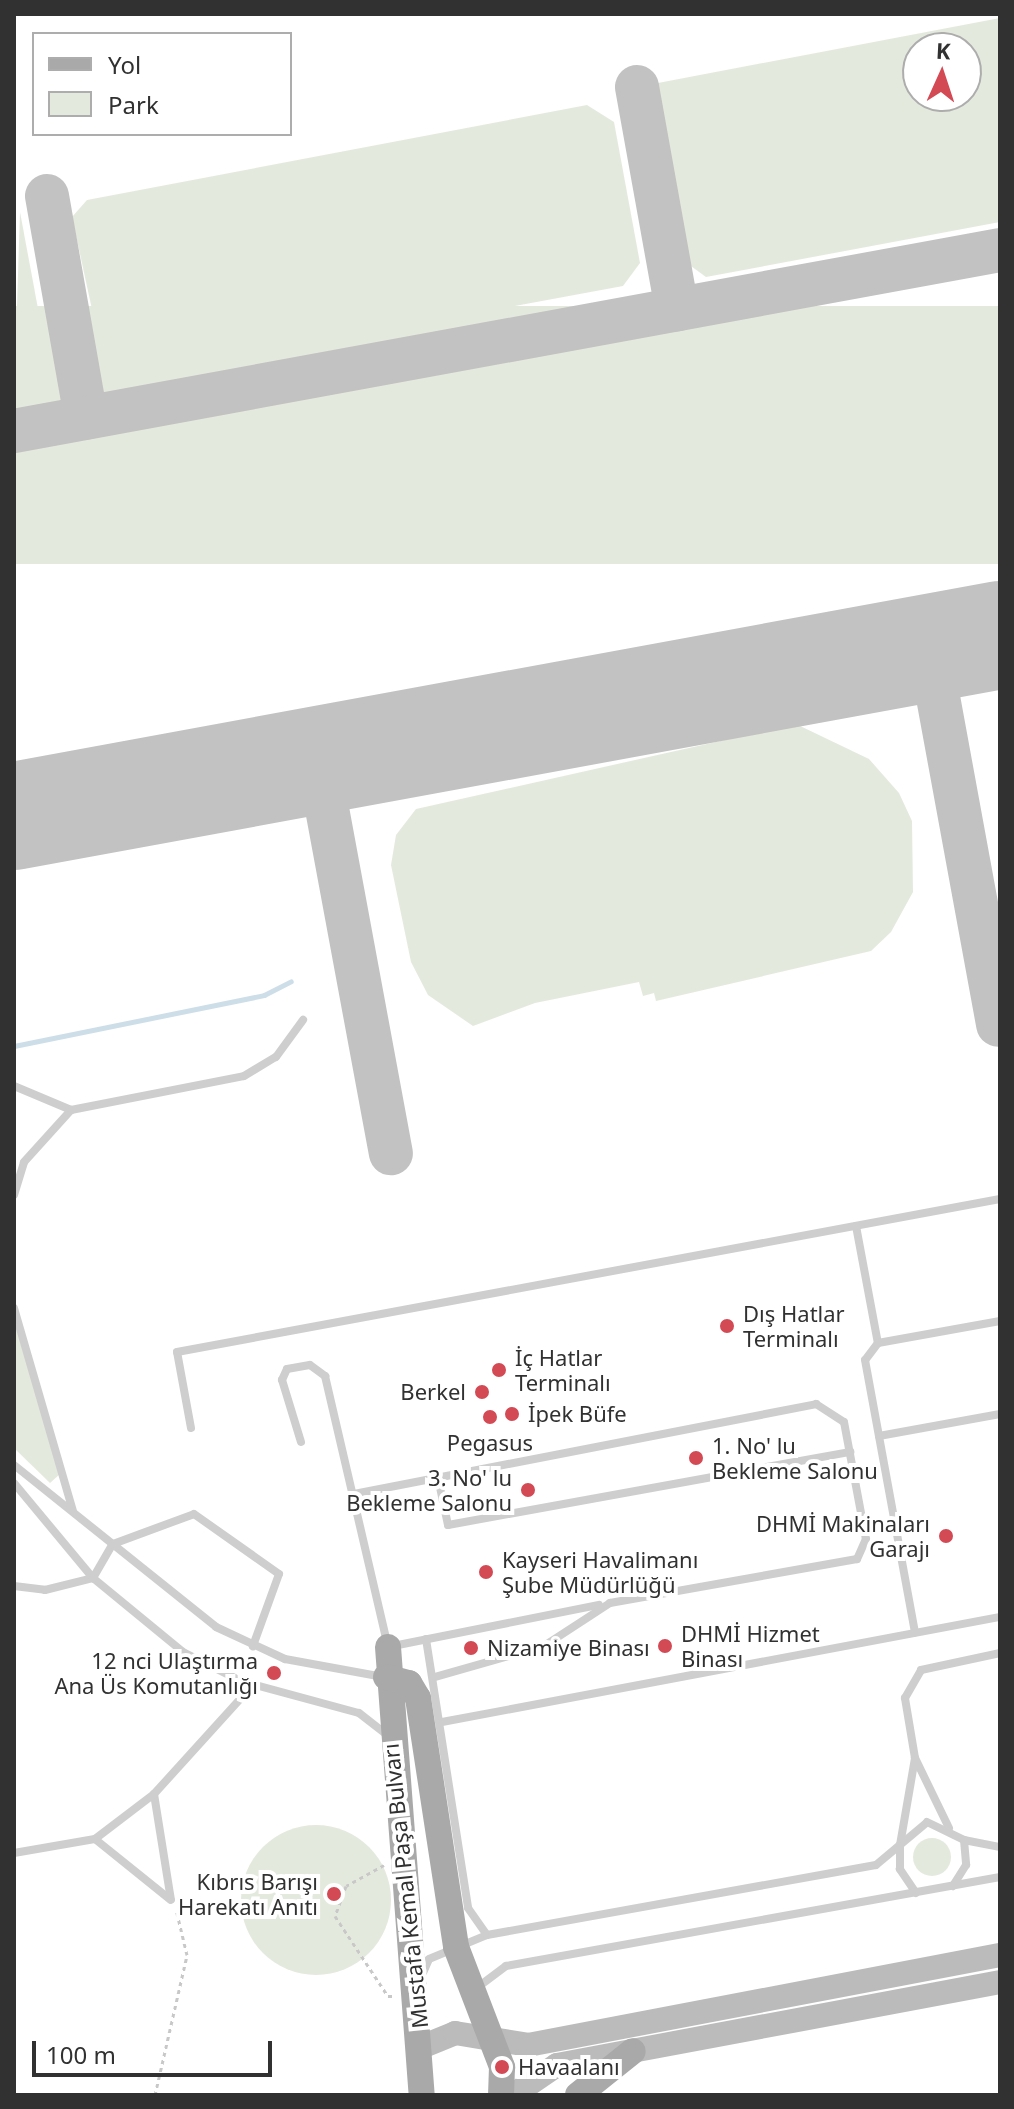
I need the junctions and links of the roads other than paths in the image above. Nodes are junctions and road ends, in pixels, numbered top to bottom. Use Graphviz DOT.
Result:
graph roads {
  1 [pos="303,1020"];
  2 [pos="14,1086"];
  3 [pos="71,1110"];
  4 [pos="14,1195"];
  5 [pos="1000,1199"];
  6 [pos="856,1226"];
  7 [pos="14,1308"];
  8 [pos="1000,1321"];
  9 [pos="878,1343"];
  10 [pos="1000,1414"];
  11 [pos="191,1428"];
  12 [pos="879,1436"];
  13 [pos="301,1442"];
  14 [pos="850,1452"];
  15 [pos="14,1465"];
  16 [pos="438,1478"];
  17 [pos="14,1483"];
  18 [pos="354,1494"];
  19 [pos="73,1511"];
  20 [pos="113,1544"];
  21 [pos="93,1578"];
  22 [pos="14,1586"];
  23 [pos="610,1603"];
  24 [pos="1000,1617"];
  25 [pos="915,1632"];
  26 [pos="426,1639"];
  27 [pos="253,1646"];
  28 [pos="388,1647"];
  29 [pos="1000,1653"];
  30 [pos="386,1677"];
  31 [pos="435,1677"];
  32 [pos="253,1685"];
  33 [pos="442,1722"];
  34 [pos="390,1738"];
  35 [pos="915,1758"];
  36 [pos="154,1794"];
  37 [pos="949,1828"];
  38 [pos="95,1839"];
  39 [pos="964,1840"];
  40 [pos="900,1845"];
  41 [pos="1000,1847"];
  42 [pos="14,1853"];
  43 [pos="1000,1877"];
  44 [pos="953,1886"];
  45 [pos="916,1893"];
  46 [pos="487,1935"];
  47 [pos="456,1947"];
  48 [pos="1000,1955"];
  49 [pos="1000,1982"];
  50 [pos="419,1990"];
  51 [pos="471,1992"];
  52 [pos="491,2040"];
  53 [pos="421,2047"];
  54 [pos="633,2051"];
  55 [pos="422,2095"];
  56 [pos="501,2095"];
  57 [pos="513,2095"];
  58 [pos="578,2095"];
  1 -- 3 [label="lane"];
  2 -- 3 [label="lane"];
  3 -- 4 [label="lane"];
  5 -- 6 [label="lane"];
  6 -- 9 [label="lane"];
  6 -- 11 [label="lane"];
  7 -- 19 [label="lane"];
  8 -- 9 [label="lane"];
  9 -- 12 [label="lane"];
  10 -- 12 [label="lane"];
  12 -- 25 [label="lane"];
  13 -- 18 [label="lane"];
  14 -- 16 [label="lane"];
  14 -- 16 [label="lane"];
  14 -- 23 [label="lane"];
  15 -- 19 [label="lane"];
  16 -- 18 [label="lane"];
  17 -- 21 [label="lane"];
  18 -- 28 [label="lane"];
  19 -- 20 [label="lane"];
  20 -- 21 [label="lane"];
  20 -- 27 [label="lane"];
  20 -- 27 [label="lane"];
  21 -- 22 [label="lane"];
  21 -- 32 [label="lane"];
  23 -- 26 [label="lane"];
  23 -- 31 [label="lane"];
  24 -- 25 [label="lane"];
  25 -- 33 [label="lane"];
  26 -- 28 [label="lane"];
  26 -- 31 [label="lane"];
  27 -- 30 [label="lane"];
  28 -- 30 [label="main road, Mustafa Kemal Paşa Bulvarı"];
  29 -- 35 [label="lane"];
  30 -- 34 [label="main road, Mustafa Kemal Paşa Bulvarı"];
  30 -- 47 [label="main road, Mustafa Kemal Paşa Bulvarı"];
  31 -- 33 [label="lane"];
  32 -- 34 [label="lane"];
  32 -- 36 [label="lane"];
  33 -- 46 [label="lane"];
  34 -- 50 [label="main road, Mustafa Kemal Paşa Bulvarı"];
  35 -- 37 [label="lane"];
  35 -- 40 [label="lane"];
  36 -- 38 [label="lane"];
  36 -- 38 [label="lane"];
  37 -- 39 [label="lane"];
  37 -- 40 [label="lane"];
  38 -- 42 [label="lane"];
  39 -- 41 [label="lane"];
  39 -- 44 [label="lane"];
  40 -- 45 [label="lane"];
  40 -- 46 [label="lane"];
  43 -- 44 [label="lane"];
  44 -- 45 [label="lane"];
  45 -- 51 [label="lane"];
  46 -- 47 [label="lane"];
  47 -- 50 [label="lane"];
  47 -- 51 [label="main road, Mustafa Kemal Paşa Bulvarı"];
  48 -- 52 [label="main road"];
  49 -- 54 [label="main road"];
  50 -- 53 [label="main road, Mustafa Kemal Paşa Bulvarı"];
  51 -- 52 [label="main road, Mustafa Kemal Paşa Bulvarı"];
  52 -- 53 [label="main road"];
  52 -- 56 [label="main road, Mustafa Kemal Paşa Bulvarı"];
  53 -- 55 [label="main road, Mustafa Kemal Paşa Bulvarı"];
  54 -- 57 [label="main road"];
  54 -- 58 [label="main road"];
}
